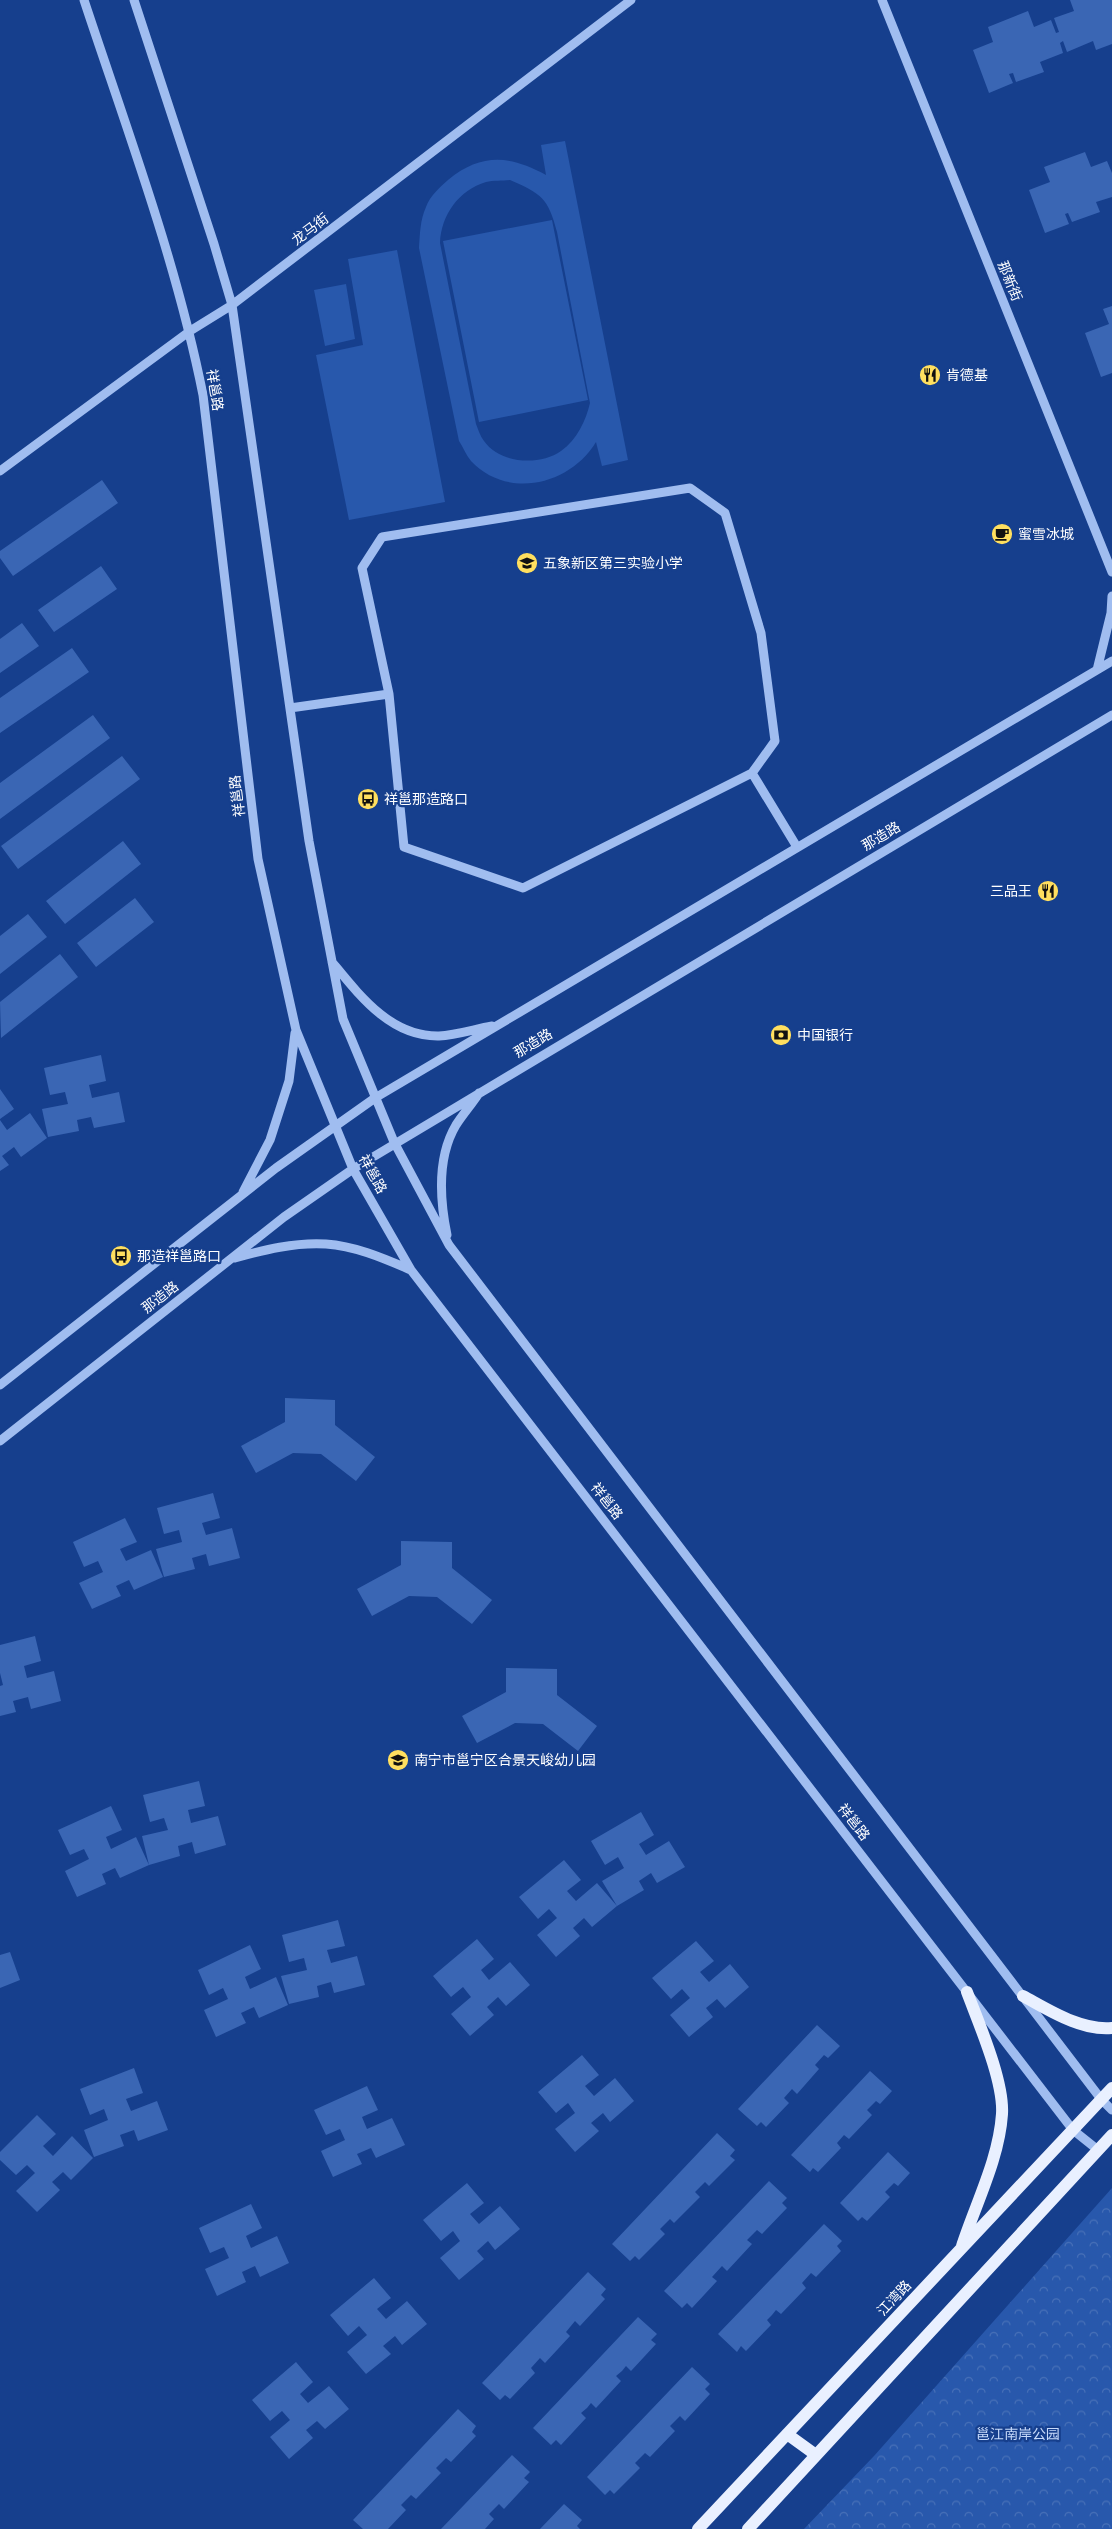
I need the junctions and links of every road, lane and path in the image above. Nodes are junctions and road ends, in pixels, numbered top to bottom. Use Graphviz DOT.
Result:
graph roads {
  1 [pos="84,0"];
  2 [pos="134,0"];
  3 [pos="631,0"];
  4 [pos="882,0"];
  5 [pos="232,305"];
  6 [pos="190,330"];
  7 [pos="0,471"];
  8 [pos="1112,572"];
  9 [pos="1112,596"];
  10 [pos="1112,661"];
  11 [pos="1097,670"];
  12 [pos="389,694"];
  13 [pos="290,708"];
  14 [pos="1112,715"];
  15 [pos="752,773"];
  16 [pos="797,847"];
  17 [pos="331,960"];
  18 [pos="498,1025"];
  19 [pos="296,1030"];
  20 [pos="481,1090"];
  21 [pos="375,1098"];
  22 [pos="334,1125"];
  23 [pos="394,1142"];
  24 [pos="352,1168"];
  25 [pos="242,1195"];
  26 [pos="449,1245"];
  27 [pos="232,1258"];
  28 [pos="411,1270"];
  29 [pos="0,1385"];
  30 [pos="0,1442"];
  31 [pos="967,1992"];
  32 [pos="1023,1996"];
  33 [pos="1112,2028"];
  34 [pos="1112,2088"];
  35 [pos="1101,2099"];
  36 [pos="1112,2110"];
  37 [pos="1073,2130"];
  38 [pos="1112,2135"];
  39 [pos="1098,2150"];
  40 [pos="961,2249"];
  41 [pos="787,2434"];
  42 [pos="816,2454"];
  43 [pos="698,2529"];
  44 [pos="748,2529"];
  1 -- 6 [label="street, 祥邕路"];
  2 -- 5 [label="street, 祥邕路"];
  3 -- 5 [label="street, 龙马街"];
  4 -- 8 [label="street, 那新街"];
  5 -- 6 [label="street, 龙马街"];
  5 -- 13 [label="street, 祥邕路"];
  6 -- 7 [label="street, 龙马街"];
  6 -- 19 [label="street, 祥邕路"];
  9 -- 11 [label="street"];
  10 -- 11 [label="street"];
  11 -- 16 [label="street"];
  12 -- 13 [label="street"];
  12 -- 15 [label="street"];
  12 -- 15 [label="street"];
  13 -- 17 [label="street, 祥邕路"];
  14 -- 20 [label="street, 那造路"];
  15 -- 16 [label="street"];
  16 -- 18 [label="street"];
  17 -- 18 [label="street"];
  17 -- 21 [label="street, 祥邕路"];
  18 -- 21 [label="street"];
  19 -- 22 [label="street, 祥邕路"];
  19 -- 25 [label="street"];
  20 -- 23 [label="street, 那造路"];
  20 -- 26 [label="street"];
  21 -- 22 [label="street"];
  21 -- 23 [label="street, 祥邕路"];
  22 -- 24 [label="street, 祥邕路"];
  22 -- 25 [label="street"];
  23 -- 24 [label="street, 那造路"];
  23 -- 26 [label="street, 祥邕路"];
  24 -- 27 [label="street, 那造路"];
  24 -- 28 [label="street, 祥邕路"];
  25 -- 29 [label="street"];
  26 -- 32 [label="street, 祥邕路"];
  27 -- 28 [label="street"];
  27 -- 30 [label="street, 那造路"];
  28 -- 31 [label="street, 祥邕路"];
  31 -- 37 [label="street, 祥邕路"];
  31 -- 40 [label="main road"];
  32 -- 33 [label="main road"];
  32 -- 35 [label="street, 祥邕路"];
  34 -- 35 [label="main road, 江湾路"];
  35 -- 36 [label="street, 祥邕路"];
  35 -- 37 [label="main road, 江湾路"];
  37 -- 39 [label="street, 祥邕路"];
  37 -- 40 [label="main road, 江湾路"];
  38 -- 39 [label="main road"];
  39 -- 42 [label="main road"];
  40 -- 41 [label="main road, 江湾路"];
  41 -- 42 [label="main road"];
  41 -- 43 [label="main road, 江湾路"];
  42 -- 44 [label="main road"];
}
